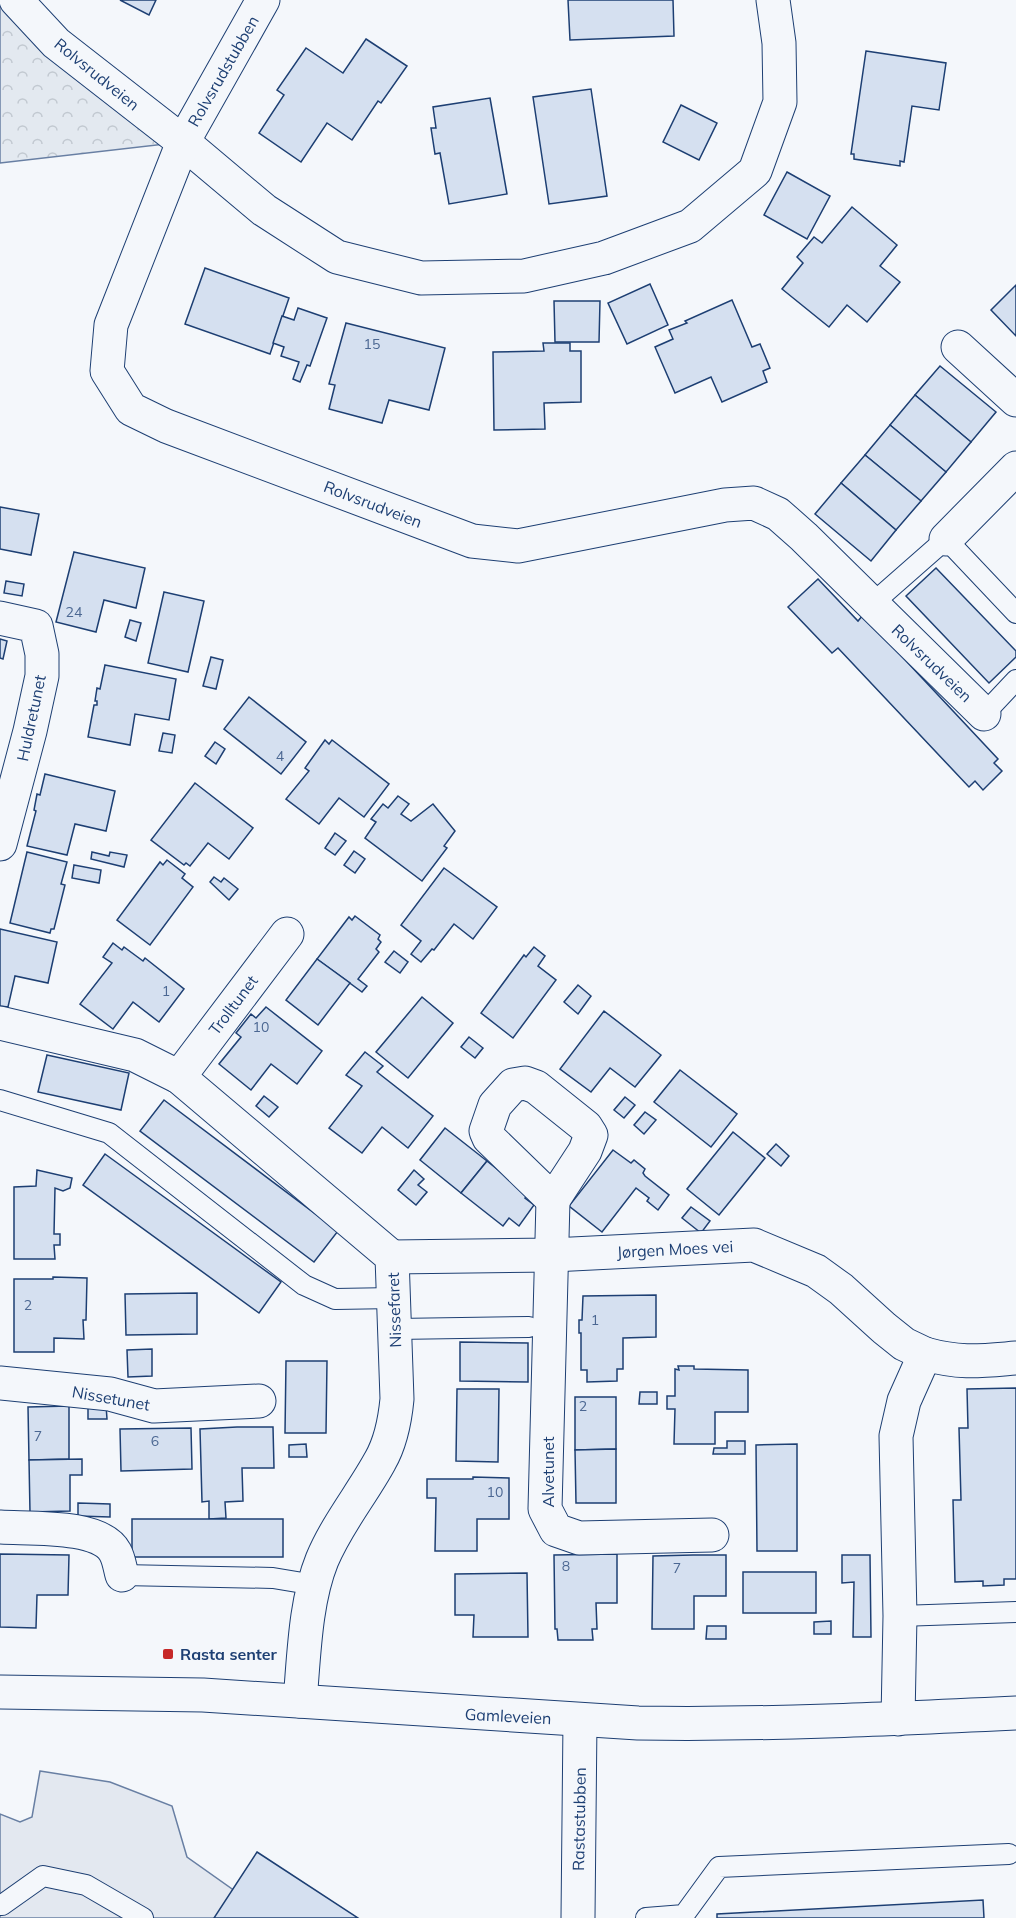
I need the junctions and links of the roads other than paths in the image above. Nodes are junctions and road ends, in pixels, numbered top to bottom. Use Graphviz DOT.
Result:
graph roads {
  1 [pos="16,0"];
  2 [pos="263,0"];
  3 [pos="772,0"];
  4 [pos="183,142"];
  5 [pos="958,347"];
  6 [pos="1016,400"];
  7 [pos="1016,468"];
  8 [pos="946,538"];
  9 [pos="872,604"];
  10 [pos="1016,613"];
  11 [pos="0,618"];
  12 [pos="1016,680"];
  13 [pos="984,714"];
  14 [pos="0,844"];
  15 [pos="287,934"];
  16 [pos="0,1023"];
  17 [pos="179,1077"];
  18 [pos="0,1100"];
  19 [pos="553,1200"];
  20 [pos="552,1255"];
  21 [pos="392,1257"];
  22 [pos="395,1313"];
  23 [pos="529,1327"];
  24 [pos="925,1354"];
  25 [pos="1016,1358"];
  26 [pos="0,1383"];
  27 [pos="259,1401"];
  28 [pos="0,1527"];
  29 [pos="712,1535"];
  30 [pos="122,1575"];
  31 [pos="315,1585"];
  32 [pos="1016,1612"];
  33 [pos="900,1616"];
  34 [pos="0,1692"];
  35 [pos="300,1701"];
  36 [pos="1016,1713"];
  37 [pos="898,1719"];
  38 [pos="580,1720"];
  39 [pos="1009,1854"];
  40 [pos="1,1907"];
  41 [pos="143,1918"];
  42 [pos="578,1918"];
  43 [pos="646,1918"];
  1 -- 4 [label="street, Rolvsrudveien"];
  2 -- 4 [label="street, Rolvsrudstubben"];
  3 -- 4 [label="street, Rolvsrudveien"];
  4 -- 9 [label="street, Rolvsrudveien"];
  5 -- 6 [label="street"];
  7 -- 8 [label="street"];
  8 -- 9 [label="lane"];
  8 -- 10 [label="lane"];
  9 -- 13 [label="street, Rolvsrudveien"];
  11 -- 14 [label="street, Huldretunet"];
  12 -- 13 [label="lane, Rolvsrudveien"];
  15 -- 17 [label="street, Trolltunet"];
  16 -- 17 [label="street, Nissefaret"];
  17 -- 21 [label="street, Nissefaret"];
  18 -- 22 [label="lane"];
  19 -- 20 [label="street, Alvetunet"];
  20 -- 21 [label="street, Jørgen Moes vei"];
  20 -- 24 [label="street, Jørgen Moes vei"];
  20 -- 29 [label="street, Alvetunet"];
  21 -- 22 [label="street, Nissefaret"];
  22 -- 23 [label="lane"];
  22 -- 31 [label="street, Nissefaret"];
  24 -- 25 [label="street, Jørgen Moes vei"];
  24 -- 33 [label="street"];
  26 -- 27 [label="street, Nissetunet"];
  28 -- 30 [label="street"];
  30 -- 31 [label="lane"];
  31 -- 35 [label="street, Nissefaret"];
  32 -- 33 [label="lane"];
  33 -- 37 [label="street"];
  34 -- 35 [label="street, Gamleveien"];
  35 -- 38 [label="street, Gamleveien"];
  36 -- 37 [label="street, Gamleveien"];
  37 -- 38 [label="street, Gamleveien"];
  38 -- 42 [label="street, Rastastubben"];
  39 -- 43 [label="lane"];
  40 -- 41 [label="lane"];
}
